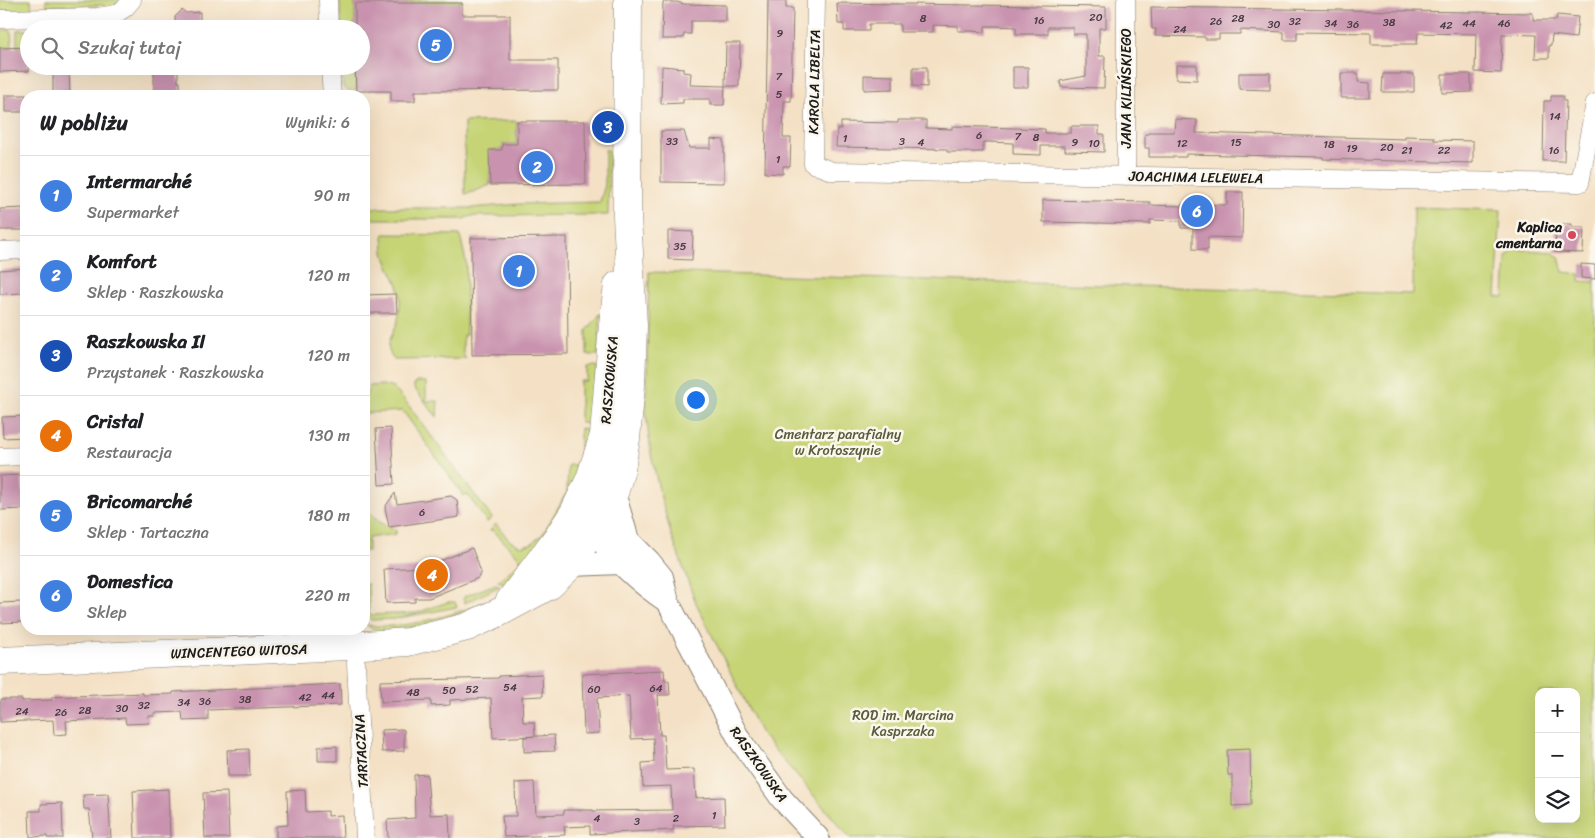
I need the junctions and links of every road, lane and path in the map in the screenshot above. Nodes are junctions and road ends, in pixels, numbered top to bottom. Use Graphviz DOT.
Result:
graph roads {
  1 [pos="132,0"];
  2 [pos="328,0"];
  3 [pos="628,0"];
  4 [pos="816,0"];
  5 [pos="1126,0"];
  6 [pos="0,19"];
  7 [pos="329,20"];
  8 [pos="331,75"];
  9 [pos="332,90"];
  10 [pos="1595,103"];
  11 [pos="813,164"];
  12 [pos="1126,176"];
  13 [pos="628,216"];
  14 [pos="20,250"];
  15 [pos="0,251"];
  16 [pos="20,456"];
  17 [pos="0,457"];
  18 [pos="614,493"];
  19 [pos="583,521"];
  20 [pos="628,540"];
  21 [pos="620,563"];
  22 [pos="571,565"];
  23 [pos="668,602"];
  24 [pos="502,611"];
  25 [pos="358,642"];
  26 [pos="0,661"];
  27 [pos="366,838"];
  28 [pos="818,838"];
  1 -- 6 [label="street"];
  2 -- 7 [label="street"];
  3 -- 13 [label="main road, RASZKOWSKA"];
  4 -- 11 [label="street, KAROLA LIBELTA"];
  5 -- 12 [label="street, JANA KILIŃSKIEGO"];
  8 -- 9 [label="street"];
  10 -- 12 [label="street, JOACHIMA LELEWELA"];
  11 -- 12 [label="street, JOACHIMA LELEWELA"];
  13 -- 18 [label="main road, RASZKOWSKA"];
  13 -- 19 [label="main road, RASZKOWSKA"];
  14 -- 15 [label="street"];
  16 -- 17 [label="street"];
  18 -- 19 [label="main road, RASZKOWSKA"];
  18 -- 20 [label="street"];
  19 -- 20 [label="street, RASZKOWSKA"];
  19 -- 21 [label="street, RASZKOWSKA"];
  19 -- 22 [label="main road, WINCENTEGO WITOSA"];
  19 -- 24 [label="main road, WINCENTEGO WITOSA"];
  20 -- 23 [label="street, RASZKOWSKA"];
  21 -- 22 [label="street"];
  21 -- 23 [label="street, RASZKOWSKA"];
  22 -- 24 [label="main road, WINCENTEGO WITOSA"];
  23 -- 28 [label="street, RASZKOWSKA"];
  24 -- 25 [label="main road, WINCENTEGO WITOSA"];
  25 -- 26 [label="main road, WINCENTEGO WITOSA"];
  25 -- 27 [label="street, TARTACZNA"];
}
